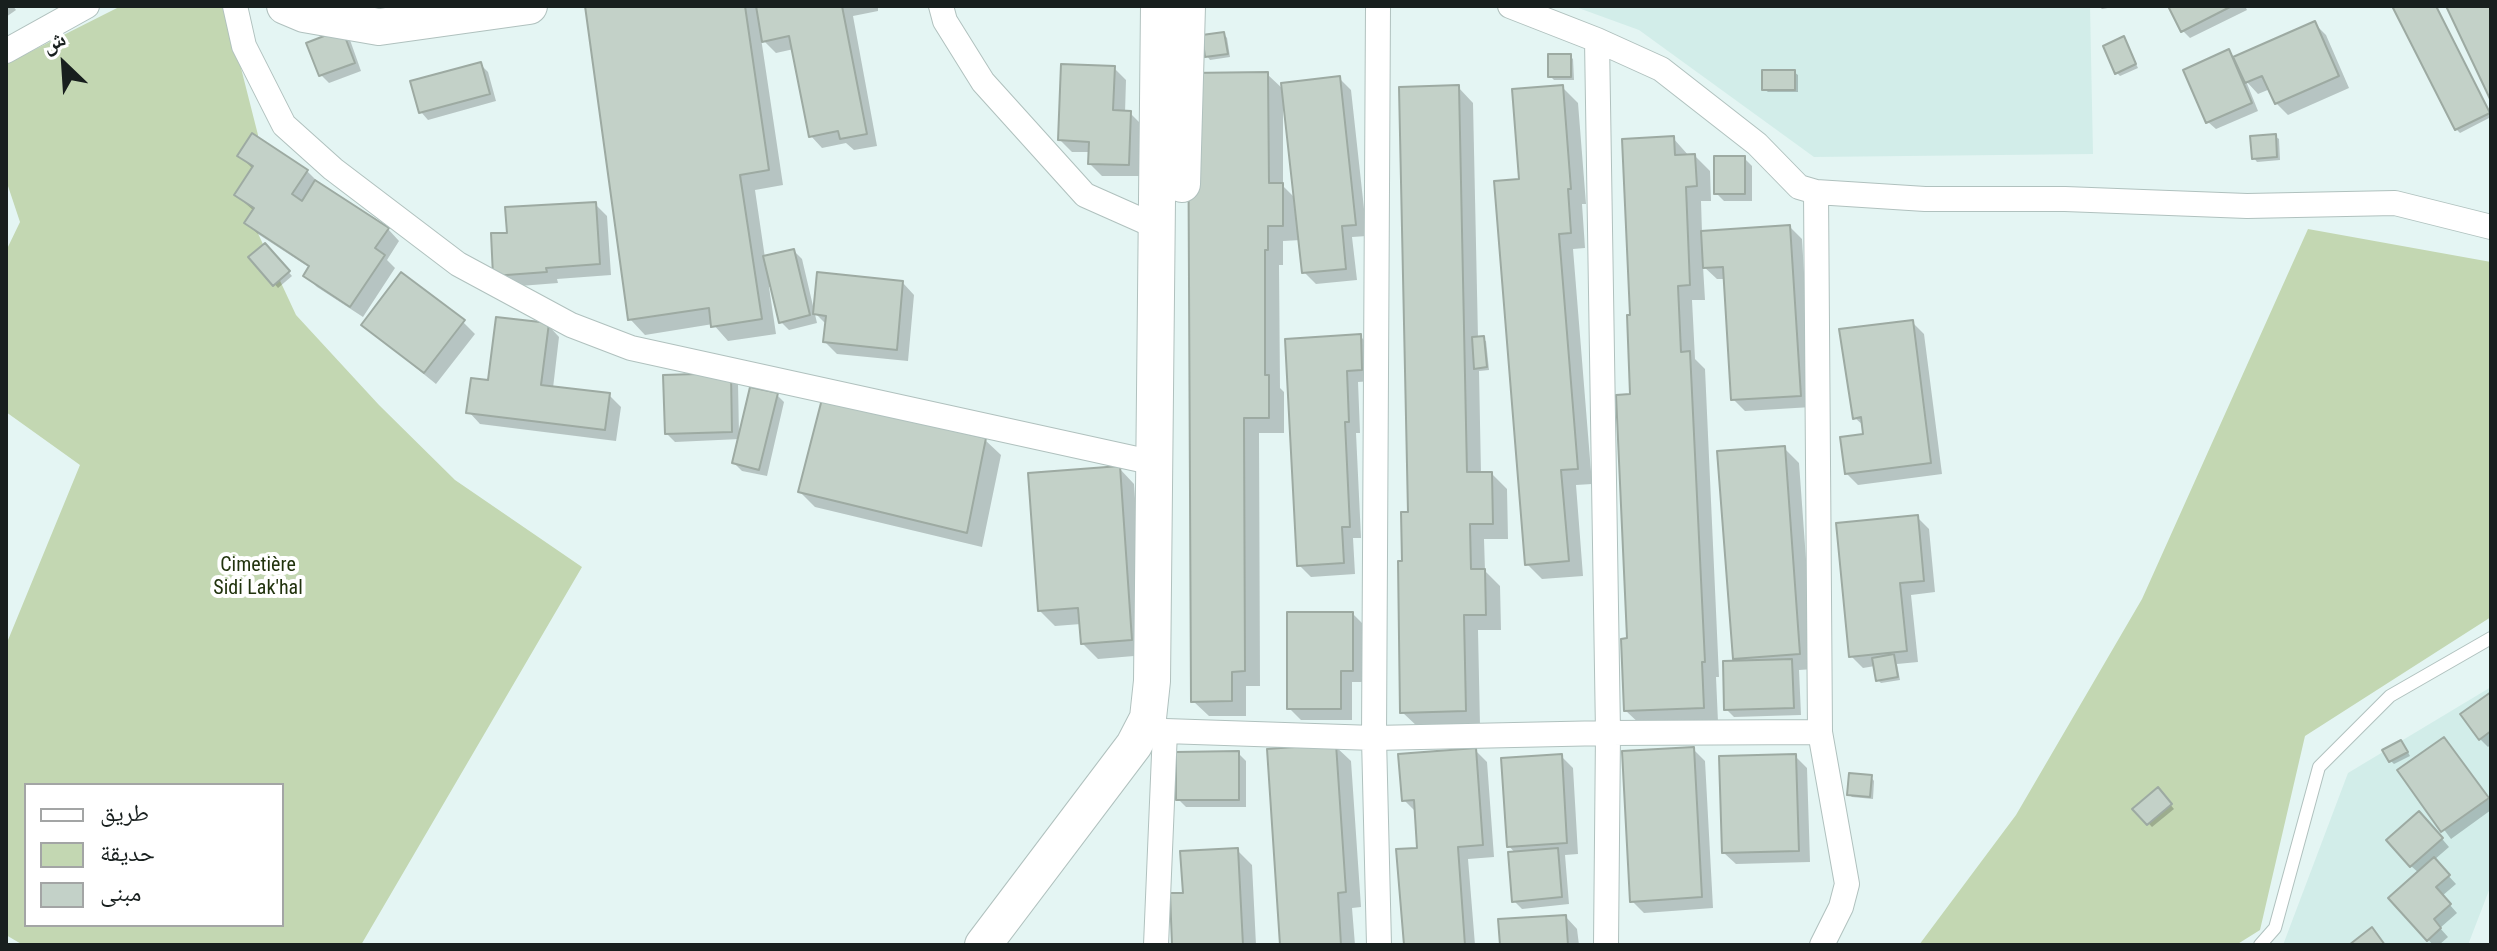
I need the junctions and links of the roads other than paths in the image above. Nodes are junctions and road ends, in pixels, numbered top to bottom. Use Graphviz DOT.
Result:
graph roads {
  1 [pos="87,6"];
  2 [pos="235,6"];
  3 [pos="285,6"];
  4 [pos="529,6"];
  5 [pos="941,6"];
  6 [pos="1159,6"];
  7 [pos="1187,6"];
  8 [pos="1378,6"];
  9 [pos="1510,6"];
  10 [pos="1597,40"];
  11 [pos="6,51"];
  12 [pos="1816,192"];
  13 [pos="1157,227"];
  14 [pos="2491,227"];
  15 [pos="1155,463"];
  16 [pos="2491,638"];
  17 [pos="1165,731"];
  18 [pos="1820,732"];
  19 [pos="1608,733"];
  20 [pos="1374,738"];
  21 [pos="983,945"];
  22 [pos="1013,945"];
  23 [pos="1156,945"];
  24 [pos="1379,945"];
  25 [pos="1606,945"];
  26 [pos="1822,945"];
  27 [pos="2260,945"];
  1 -- 11 [label="street"];
  2 -- 15 [label="street"];
  3 -- 4 [label="main road"];
  5 -- 13 [label="street"];
  6 -- 13 [label="main road"];
  7 -- 17 [label="main road"];
  8 -- 20 [label="street"];
  9 -- 10 [label="street"];
  10 -- 12 [label="street"];
  10 -- 19 [label="street"];
  12 -- 14 [label="street"];
  12 -- 18 [label="street"];
  13 -- 15 [label="main road"];
  15 -- 21 [label="main road"];
  16 -- 27 [label="lane"];
  17 -- 20 [label="street"];
  17 -- 22 [label="main road"];
  17 -- 23 [label="street"];
  18 -- 19 [label="street"];
  18 -- 26 [label="street"];
  19 -- 20 [label="street"];
  19 -- 25 [label="street"];
  20 -- 24 [label="street"];
}
